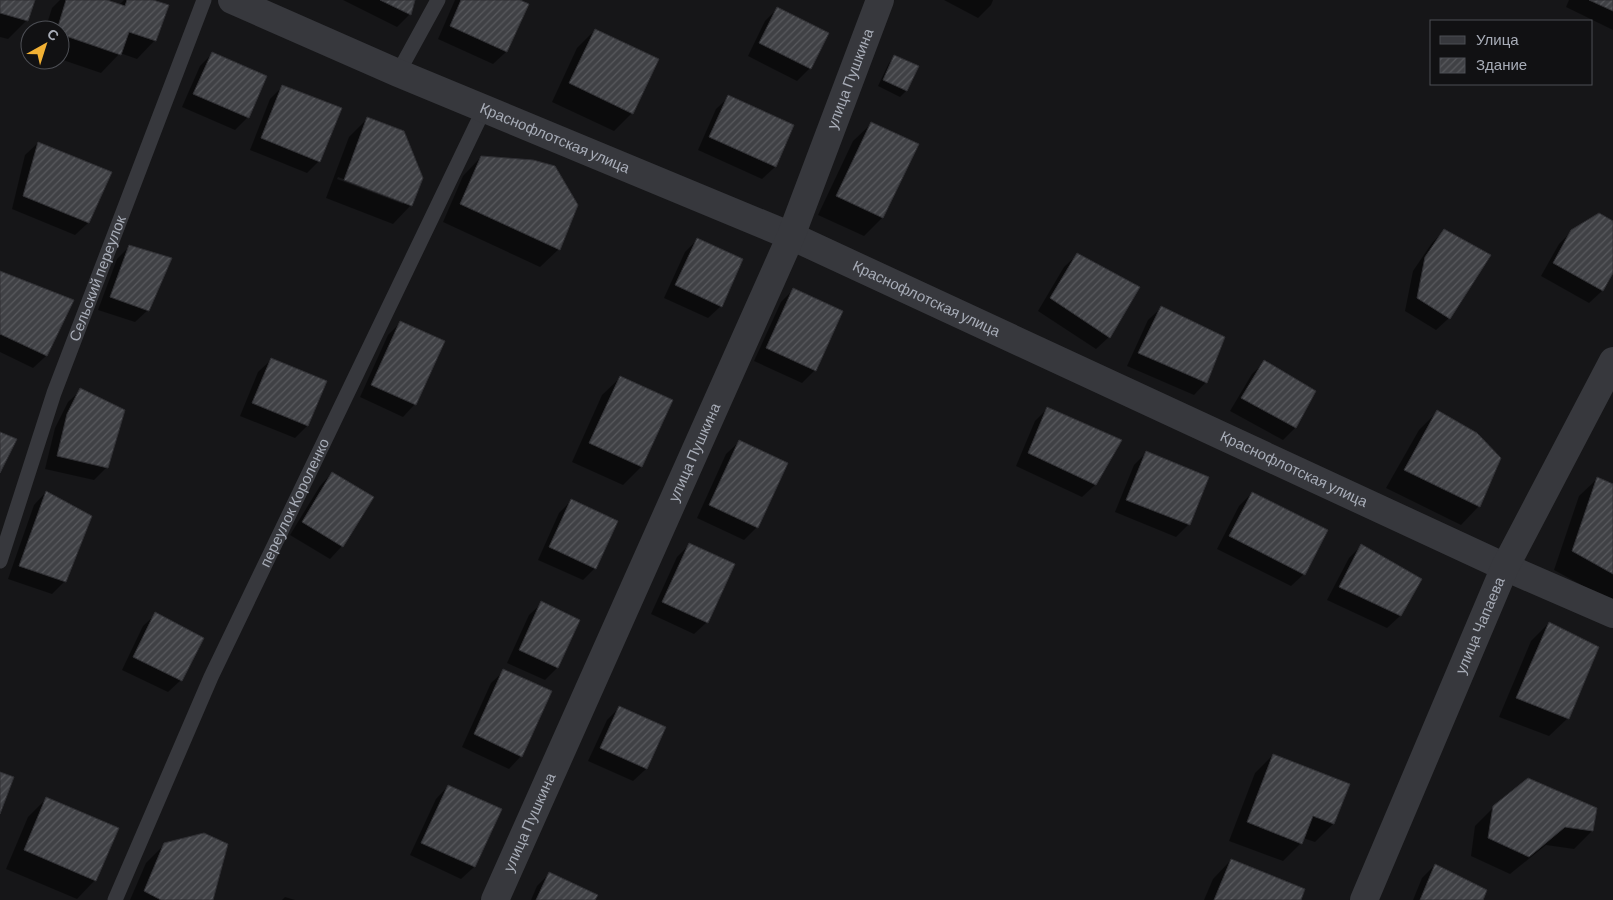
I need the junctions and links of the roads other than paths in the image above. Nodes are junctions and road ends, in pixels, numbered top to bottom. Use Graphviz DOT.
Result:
graph roads {
  1 [pos="204,0"];
  2 [pos="232,0"];
  3 [pos="438,0"];
  4 [pos="880,0"];
  5 [pos="398,73"];
  6 [pos="484,109"];
  7 [pos="791,236"];
  8 [pos="1613,361"];
  9 [pos="0,561"];
  10 [pos="1505,567"];
  11 [pos="1613,614"];
  12 [pos="115,900"];
  13 [pos="495,900"];
  14 [pos="1364,900"];
  1 -- 9 [label="lane, Сельский переулок"];
  2 -- 5 [label="street, Краснофлотская улица"];
  3 -- 5 [label="lane"];
  4 -- 7 [label="street, улица Пушкина"];
  5 -- 6 [label="street, Краснофлотская улица"];
  6 -- 7 [label="street, Краснофлотская улица"];
  6 -- 12 [label="lane, переулок Короленко"];
  7 -- 10 [label="street, Краснофлотская улица"];
  7 -- 13 [label="street, улица Пушкина"];
  8 -- 10 [label="street, улица Чапаева"];
  10 -- 11 [label="street, Краснофлотская улица"];
  10 -- 14 [label="street, улица Чапаева"];
}
